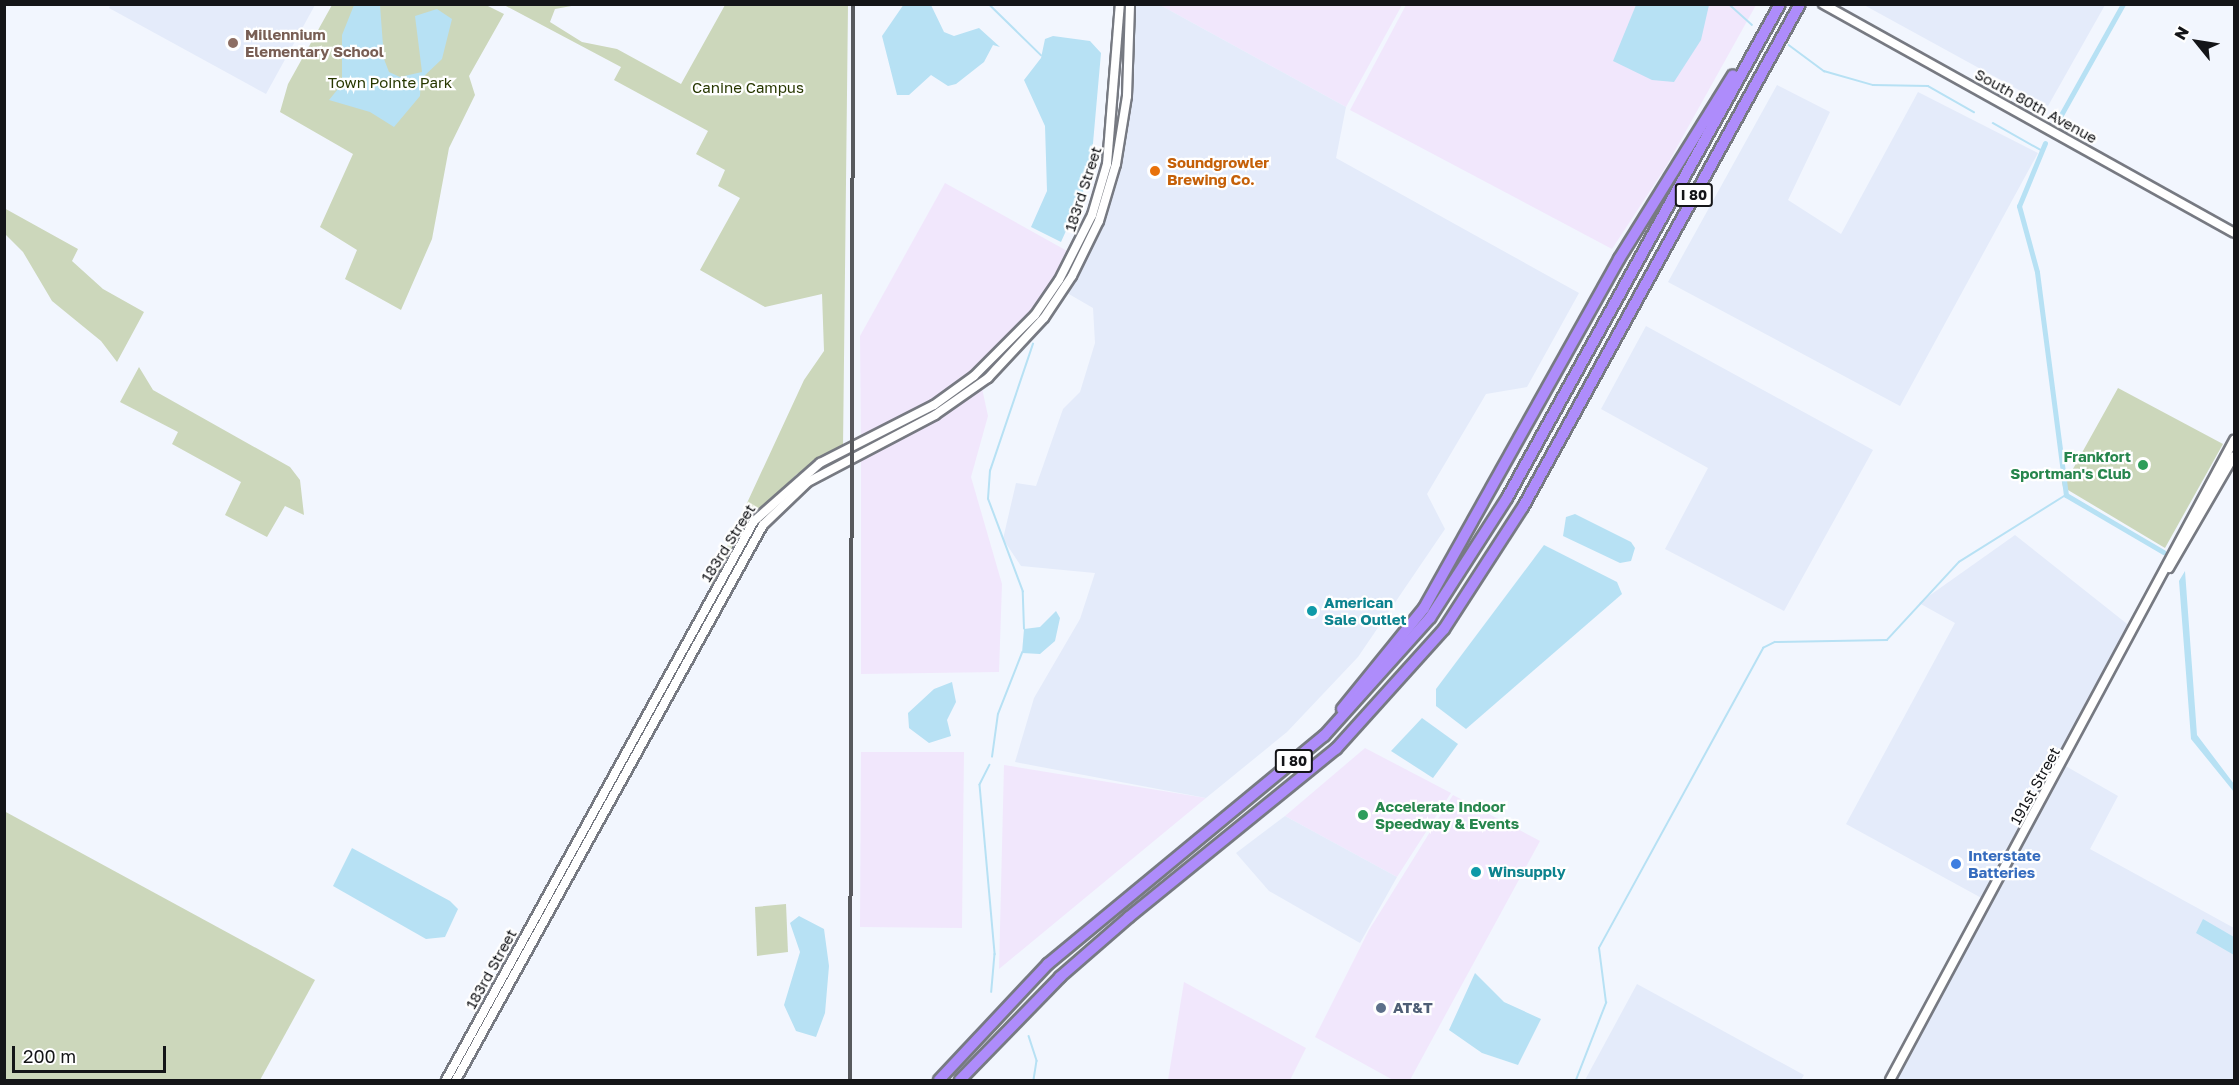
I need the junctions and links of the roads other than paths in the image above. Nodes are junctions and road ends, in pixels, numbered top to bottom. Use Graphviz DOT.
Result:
graph roads {
  1 [pos="1120,4"];
  2 [pos="1130,4"];
  3 [pos="1800,4"];
  4 [pos="1822,4"];
  5 [pos="1779,8"];
  6 [pos="2235,233"];
  7 [pos="2235,440"];
  8 [pos="2235,456"];
  9 [pos="2169,568"];
  10 [pos="1297,759"];
  11 [pos="446,1080"];
  12 [pos="456,1080"];
  13 [pos="939,1080"];
  14 [pos="960,1080"];
  15 [pos="1890,1080"];
  1 -- 11 [label="street, 183rd Street"];
  2 -- 12 [label="street, 183rd Street"];
  3 -- 14 [label="highway, I 80"];
  4 -- 6 [label="street, South 80th Avenue"];
  5 -- 10 [label="highway"];
  5 -- 10 [label="highway, I 80"];
  7 -- 9 [label="street, 191st Street"];
  8 -- 9 [label="street, 191st Street"];
  9 -- 15 [label="street, 191st Street"];
  10 -- 13 [label="highway, I 80"];
}
